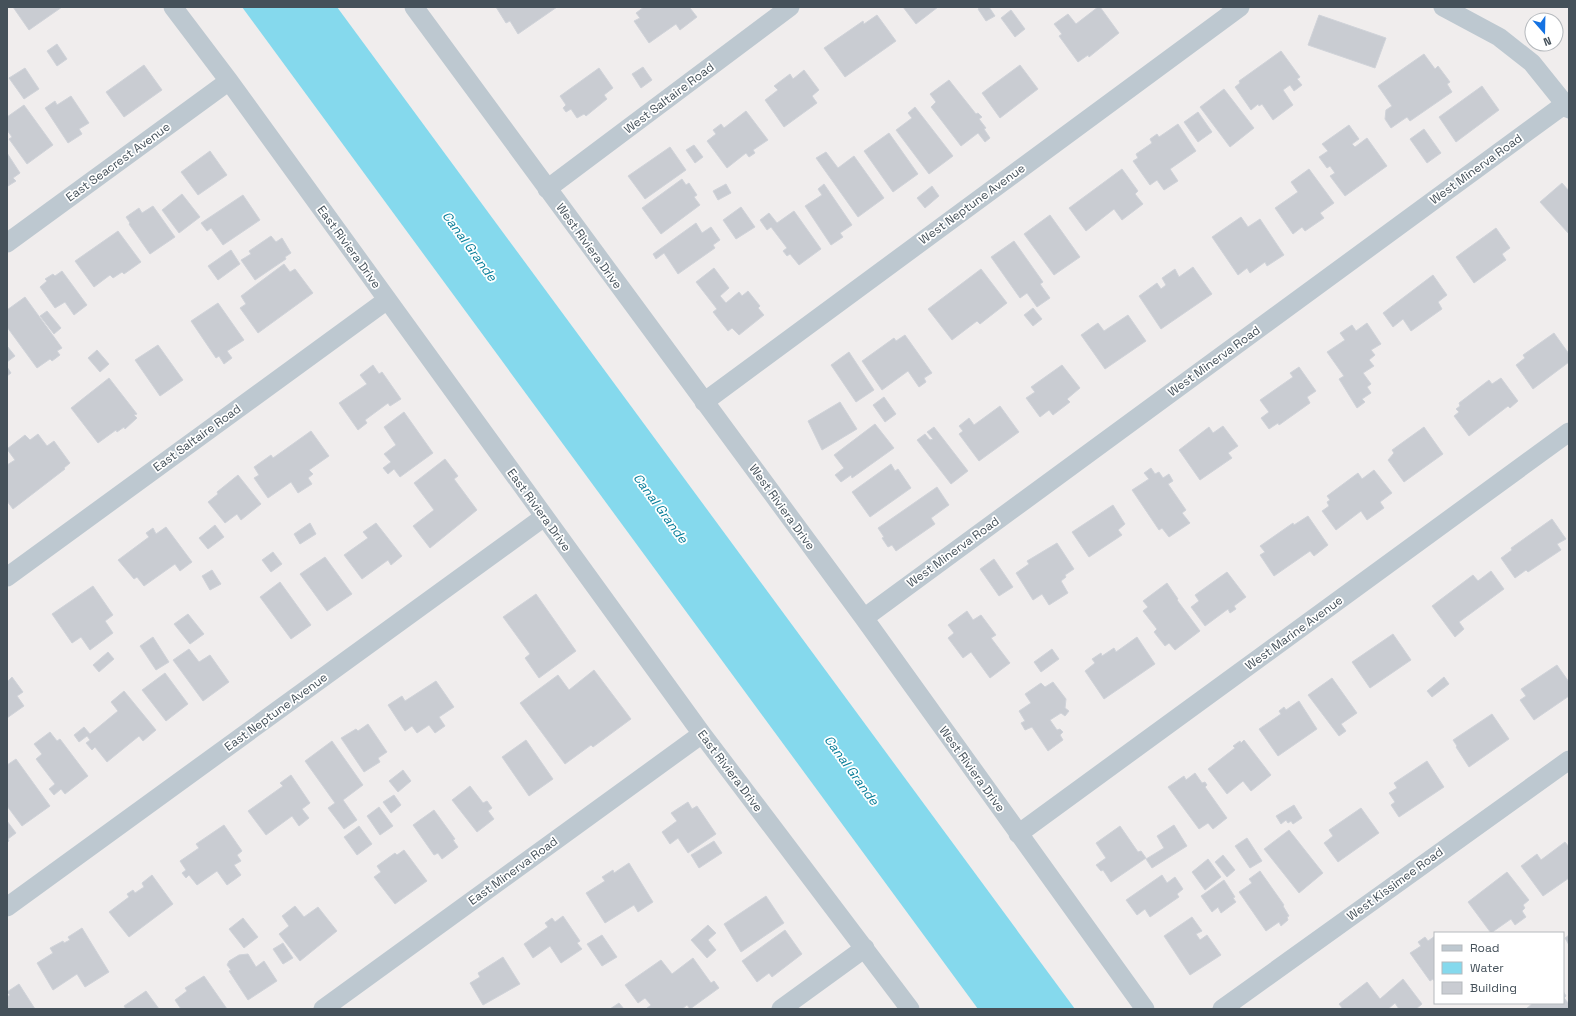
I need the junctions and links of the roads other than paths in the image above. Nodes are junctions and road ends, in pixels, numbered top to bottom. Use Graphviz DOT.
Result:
graph roads {
  1 [pos="172,7"];
  2 [pos="414,7"];
  3 [pos="790,7"];
  4 [pos="1240,7"];
  5 [pos="1443,7"];
  6 [pos="229,81"];
  7 [pos="1567,106"];
  8 [pos="547,189"];
  9 [pos="7,243"];
  10 [pos="387,300"];
  11 [pos="704,402"];
  12 [pos="1569,432"];
  13 [pos="544,517"];
  14 [pos="7,577"];
  15 [pos="864,618"];
  16 [pos="702,734"];
  17 [pos="1569,760"];
  18 [pos="1018,834"];
  19 [pos="7,907"];
  20 [pos="865,948"];
  21 [pos="323,1009"];
  22 [pos="781,1009"];
  23 [pos="910,1009"];
  24 [pos="1145,1009"];
  25 [pos="1222,1009"];
  1 -- 6 [label="street, East Riviera Drive"];
  2 -- 8 [label="street, West Riviera Drive"];
  3 -- 8 [label="street, West Saltaire Road"];
  4 -- 11 [label="street, West Neptune Avenue"];
  5 -- 7 [label="street"];
  6 -- 9 [label="street, East Seacrest Avenue"];
  6 -- 10 [label="street, East Riviera Drive"];
  7 -- 15 [label="street, West Minerva Road"];
  8 -- 11 [label="street, West Riviera Drive"];
  10 -- 13 [label="street, East Riviera Drive"];
  10 -- 14 [label="street, East Saltaire Road"];
  11 -- 15 [label="street, West Riviera Drive"];
  12 -- 18 [label="street, West Marine Avenue"];
  13 -- 16 [label="street, East Riviera Drive"];
  13 -- 19 [label="street, East Neptune Avenue"];
  15 -- 18 [label="street, West Riviera Drive"];
  16 -- 20 [label="street, East Riviera Drive"];
  16 -- 21 [label="street, East Minerva Road"];
  17 -- 25 [label="street, West Kissimee Road"];
  18 -- 24 [label="street, West Riviera Drive"];
  20 -- 22 [label="street"];
  20 -- 23 [label="street, East Riviera Drive"];
}
